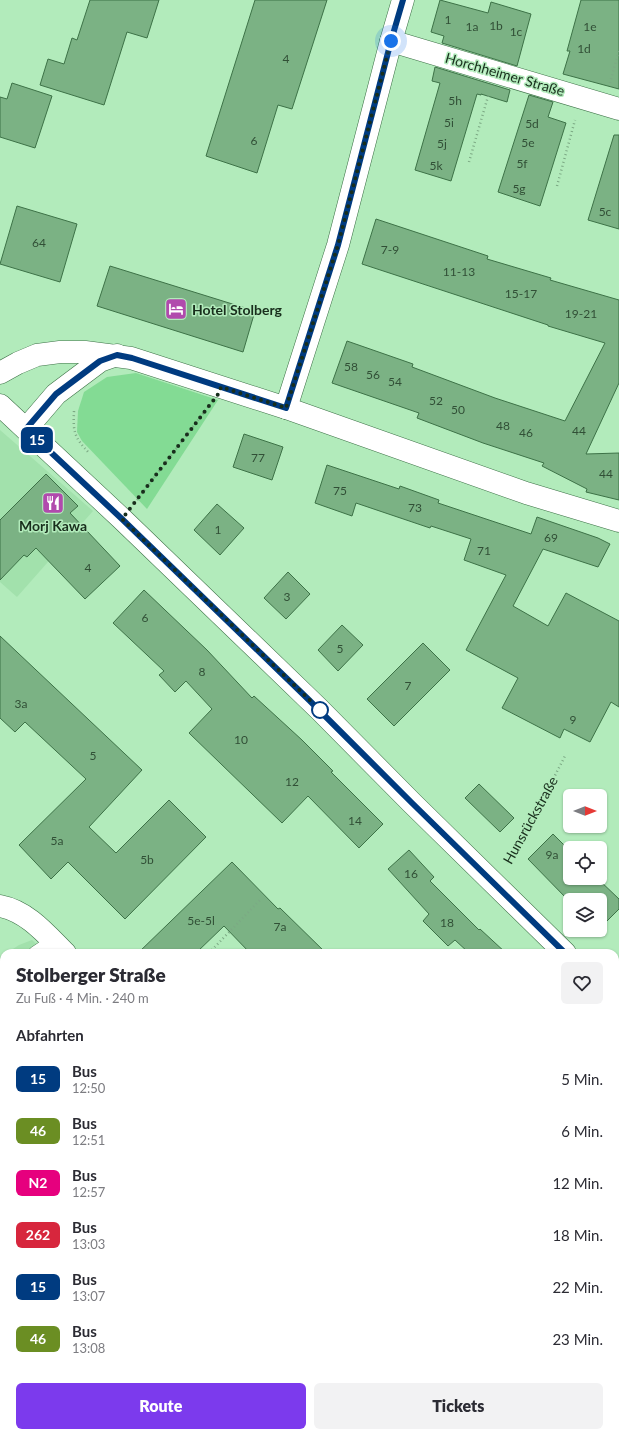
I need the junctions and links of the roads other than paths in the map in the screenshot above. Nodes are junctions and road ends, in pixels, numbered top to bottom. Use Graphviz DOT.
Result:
graph roads {
  1 [pos="403,0"];
  2 [pos="391,41"];
  3 [pos="612,106"];
  4 [pos="117,355"];
  5 [pos="0,373"];
  6 [pos="0,405"];
  7 [pos="286,408"];
  8 [pos="26,429"];
  9 [pos="619,521"];
  10 [pos="0,906"];
  11 [pos="59,947"];
  12 [pos="561,949"];
  1 -- 2 [label="street"];
  2 -- 3 [label="street, Horchheimer Straße"];
  2 -- 7 [label="street"];
  4 -- 5 [label="street"];
  4 -- 7 [label="street"];
  4 -- 8 [label="street"];
  6 -- 8 [label="street"];
  7 -- 9 [label="street"];
  8 -- 12 [label="street"];
  10 -- 11 [label="street"];
}
